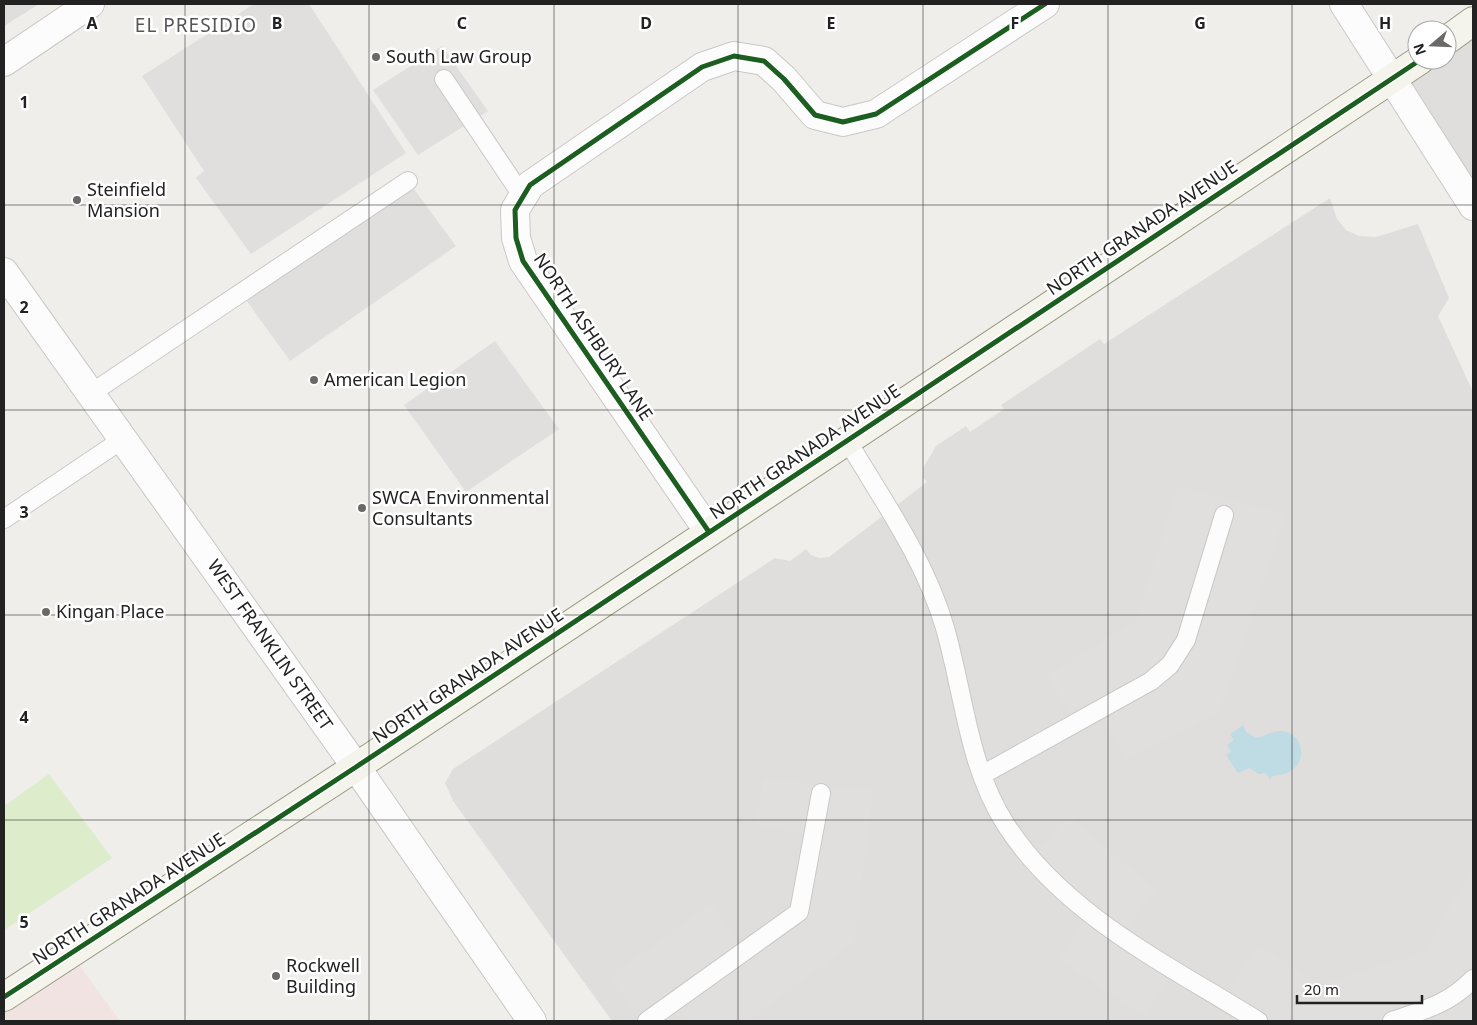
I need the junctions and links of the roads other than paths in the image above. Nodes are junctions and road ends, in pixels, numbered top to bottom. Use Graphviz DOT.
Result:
graph roads {
  1 [pos="90,4"];
  2 [pos="1046,4"];
  3 [pos="1344,4"];
  4 [pos="1473,21"];
  5 [pos="1457,33"];
  6 [pos="4,62"];
  7 [pos="1407,69"];
  8 [pos="444,79"];
  9 [pos="1393,79"];
  10 [pos="408,181"];
  11 [pos="523,197"];
  12 [pos="1473,206"];
  13 [pos="4,272"];
  14 [pos="90,394"];
  15 [pos="123,439"];
  16 [pos="847,440"];
  17 [pos="1224,515"];
  18 [pos="4,519"];
  19 [pos="709,532"];
  20 [pos="356,767"];
  21 [pos="982,775"];
  22 [pos="821,793"];
  23 [pos="1473,979"];
  24 [pos="4,997"];
  25 [pos="532,1021"];
  26 [pos="647,1021"];
  27 [pos="1258,1021"];
  28 [pos="1392,1021"];
  1 -- 6 [label="street"];
  2 -- 11 [label="street, NORTH ASHBURY LANE"];
  3 -- 9 [label="street"];
  4 -- 5 [label="main road"];
  7 -- 9 [label="main road, NORTH GRANADA AVENUE"];
  8 -- 11 [label="lane"];
  9 -- 12 [label="street"];
  9 -- 16 [label="main road, NORTH GRANADA AVENUE"];
  10 -- 14 [label="lane"];
  11 -- 19 [label="street, NORTH ASHBURY LANE"];
  13 -- 14 [label="street, WEST FRANKLIN STREET"];
  14 -- 15 [label="street, WEST FRANKLIN STREET"];
  15 -- 18 [label="lane"];
  15 -- 20 [label="street, WEST FRANKLIN STREET"];
  16 -- 19 [label="main road, NORTH GRANADA AVENUE"];
  16 -- 21 [label="lane"];
  17 -- 21 [label="lane"];
  19 -- 20 [label="main road, NORTH GRANADA AVENUE"];
  20 -- 24 [label="main road, NORTH GRANADA AVENUE"];
  20 -- 25 [label="street, WEST FRANKLIN STREET"];
  21 -- 27 [label="lane"];
  22 -- 26 [label="lane"];
  23 -- 28 [label="lane"];
}
